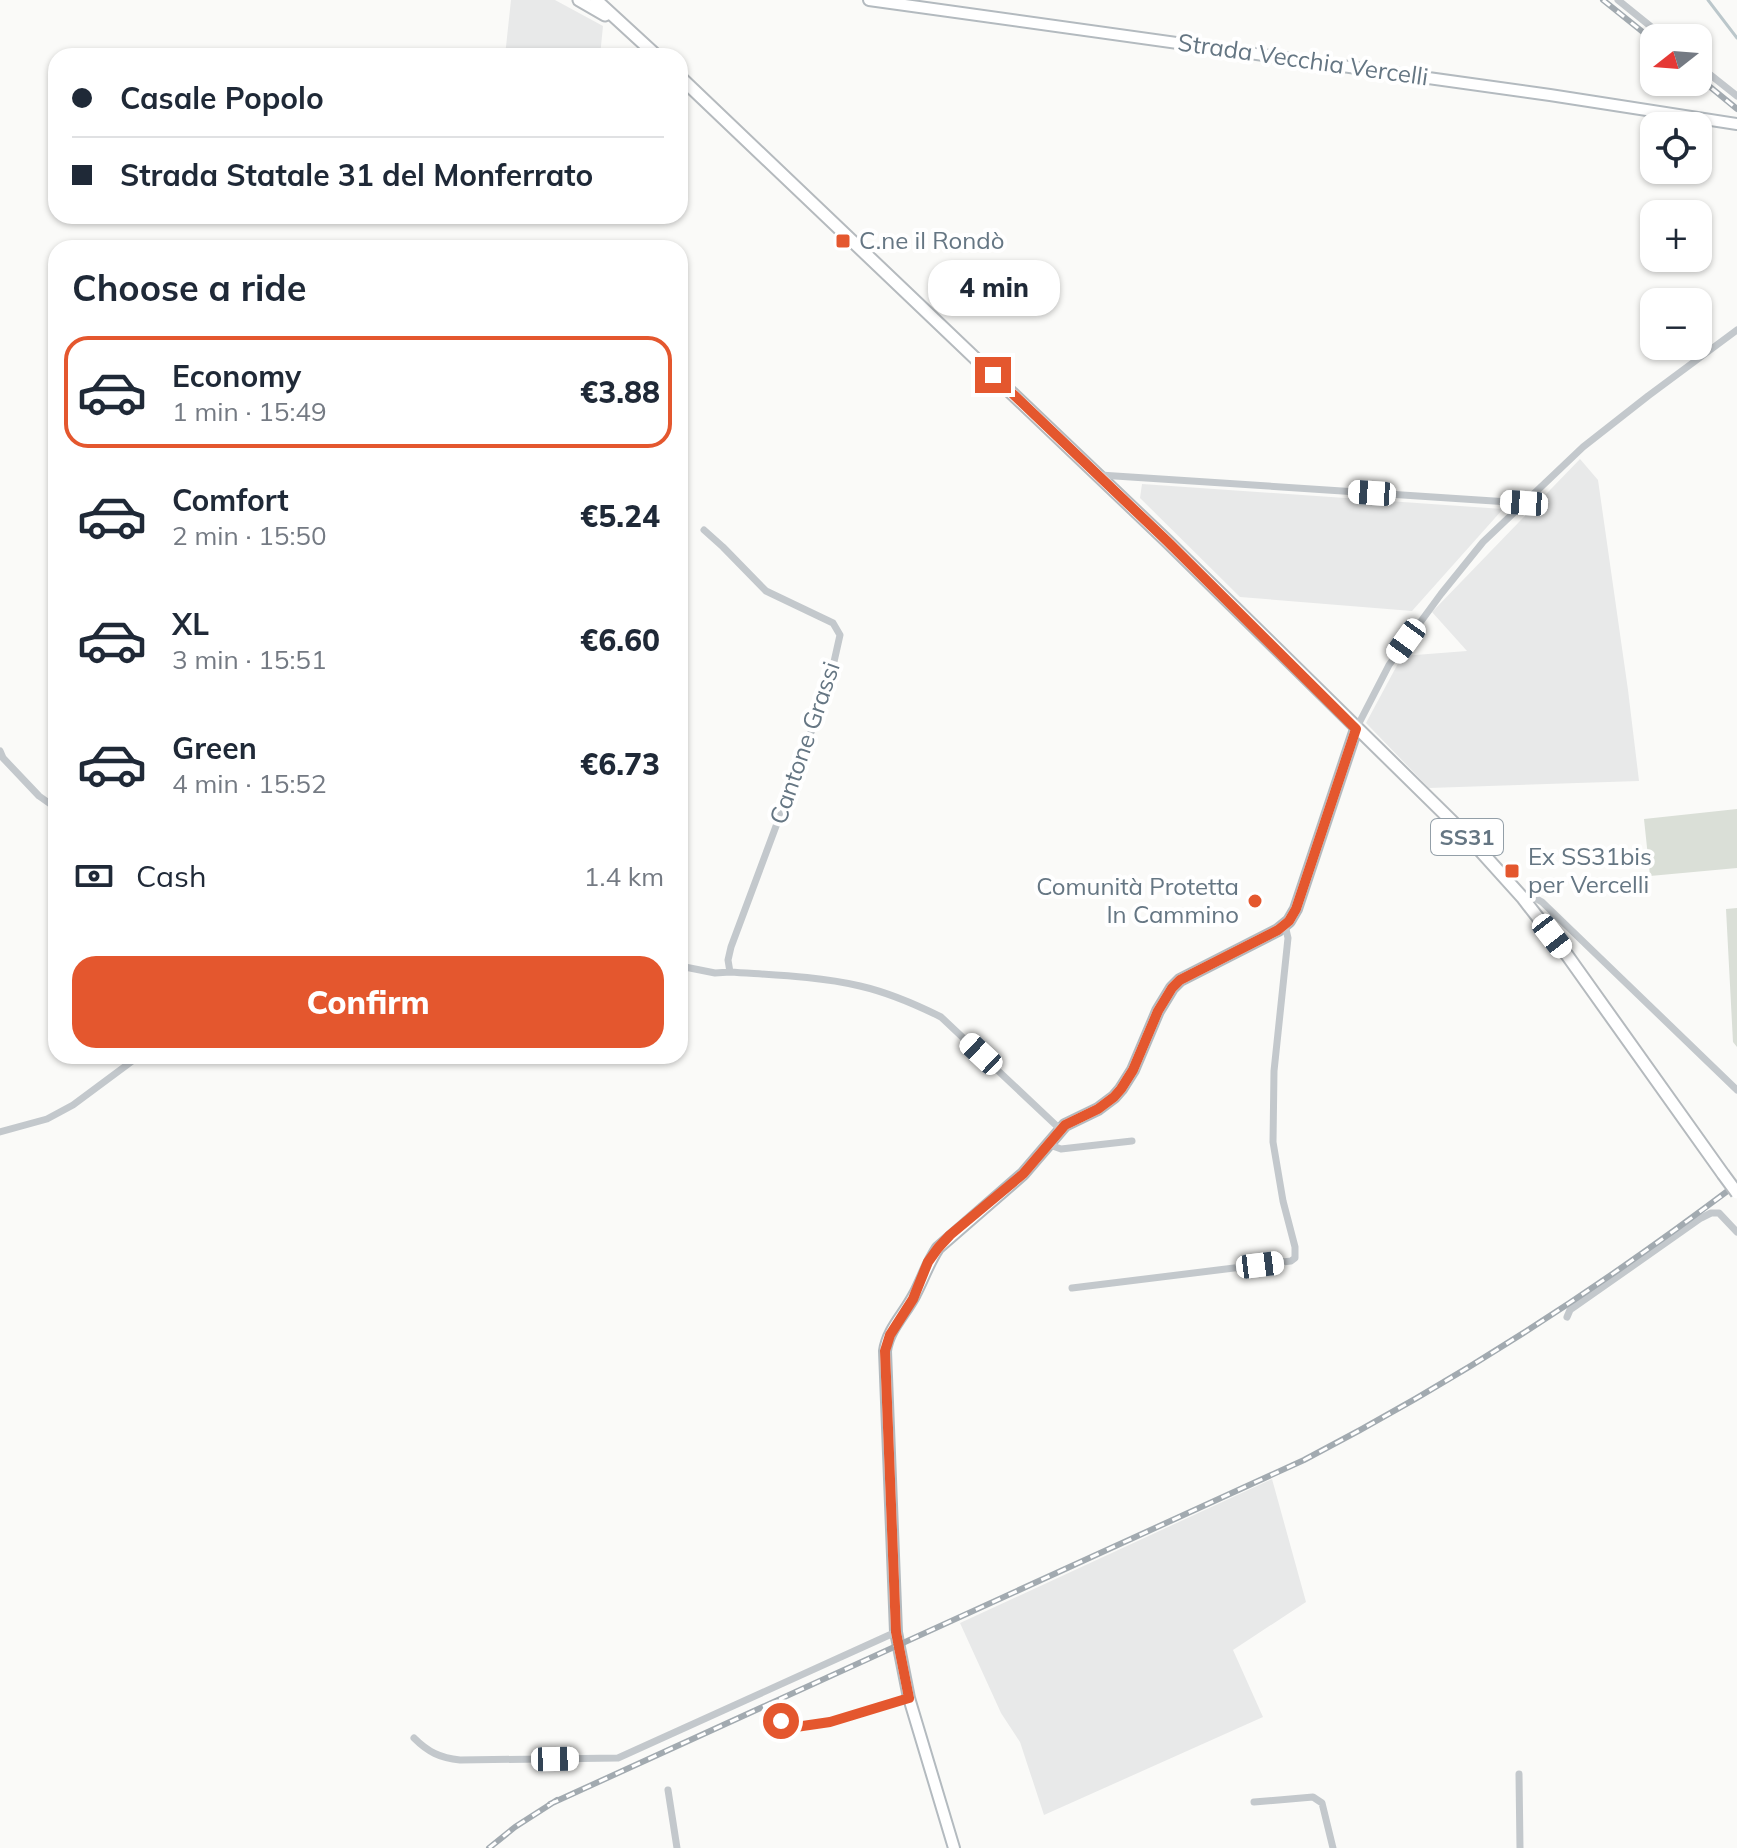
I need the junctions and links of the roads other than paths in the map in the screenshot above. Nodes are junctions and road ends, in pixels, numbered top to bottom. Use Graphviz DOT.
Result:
graph roads {
  1 [pos="579,0"];
  2 [pos="596,0"];
  3 [pos="869,0"];
  4 [pos="1618,0"];
  5 [pos="1648,24"];
  6 [pos="626,27"];
  7 [pos="648,48"];
  8 [pos="1712,76"];
  9 [pos="688,85"];
  10 [pos="1737,96"];
  11 [pos="1737,124"];
  12 [pos="1737,330"];
  13 [pos="1098,475"];
  14 [pos="1524,503"];
  15 [pos="704,530"];
  16 [pos="1356,729"];
  17 [pos="0,751"];
  18 [pos="48,802"];
  19 [pos="1522,897"];
  20 [pos="1285,925"];
  21 [pos="688,968"];
  22 [pos="730,972"];
  23 [pos="128,1064"];
  24 [pos="1737,1090"];
  25 [pos="1061,1130"];
  26 [pos="0,1132"];
  27 [pos="1132,1141"];
  28 [pos="1050,1145"];
  29 [pos="1737,1193"];
  30 [pos="1737,1232"];
  31 [pos="1072,1288"];
  32 [pos="1567,1317"];
  33 [pos="896,1636"];
  34 [pos="909,1698"];
  35 [pos="781,1721"];
  36 [pos="414,1738"];
  37 [pos="1519,1774"];
  38 [pos="668,1790"];
  39 [pos="1254,1802"];
  40 [pos="677,1848"];
  41 [pos="954,1848"];
  42 [pos="1333,1848"];
  43 [pos="1520,1848"];
  1 -- 6 [label="main road"];
  2 -- 6 [label="main road"];
  3 -- 11 [label="street, Strada Vecchia Vercelli"];
  4 -- 5 [label="street"];
  6 -- 7 [label="main road"];
  8 -- 10 [label="street"];
  9 -- 13 [label="main road, SS31"];
  12 -- 14 [label="street"];
  13 -- 14 [label="street"];
  13 -- 16 [label="main road, SS31"];
  14 -- 16 [label="street"];
  15 -- 22 [label="street, Cantone Grassi"];
  16 -- 19 [label="main road, SS31"];
  16 -- 20 [label="street"];
  17 -- 18 [label="street"];
  19 -- 24 [label="street"];
  19 -- 29 [label="main road, SS31, bridge"];
  20 -- 25 [label="street"];
  20 -- 31 [label="street"];
  21 -- 22 [label="street"];
  22 -- 25 [label="street"];
  23 -- 26 [label="street"];
  25 -- 28 [label="street"];
  27 -- 28 [label="street"];
  28 -- 33 [label="street"];
  30 -- 32 [label="street"];
  33 -- 34 [label="street"];
  33 -- 36 [label="street"];
  34 -- 35 [label="street"];
  34 -- 41 [label="street"];
  37 -- 43 [label="street"];
  38 -- 40 [label="street"];
  39 -- 42 [label="street"];
}
